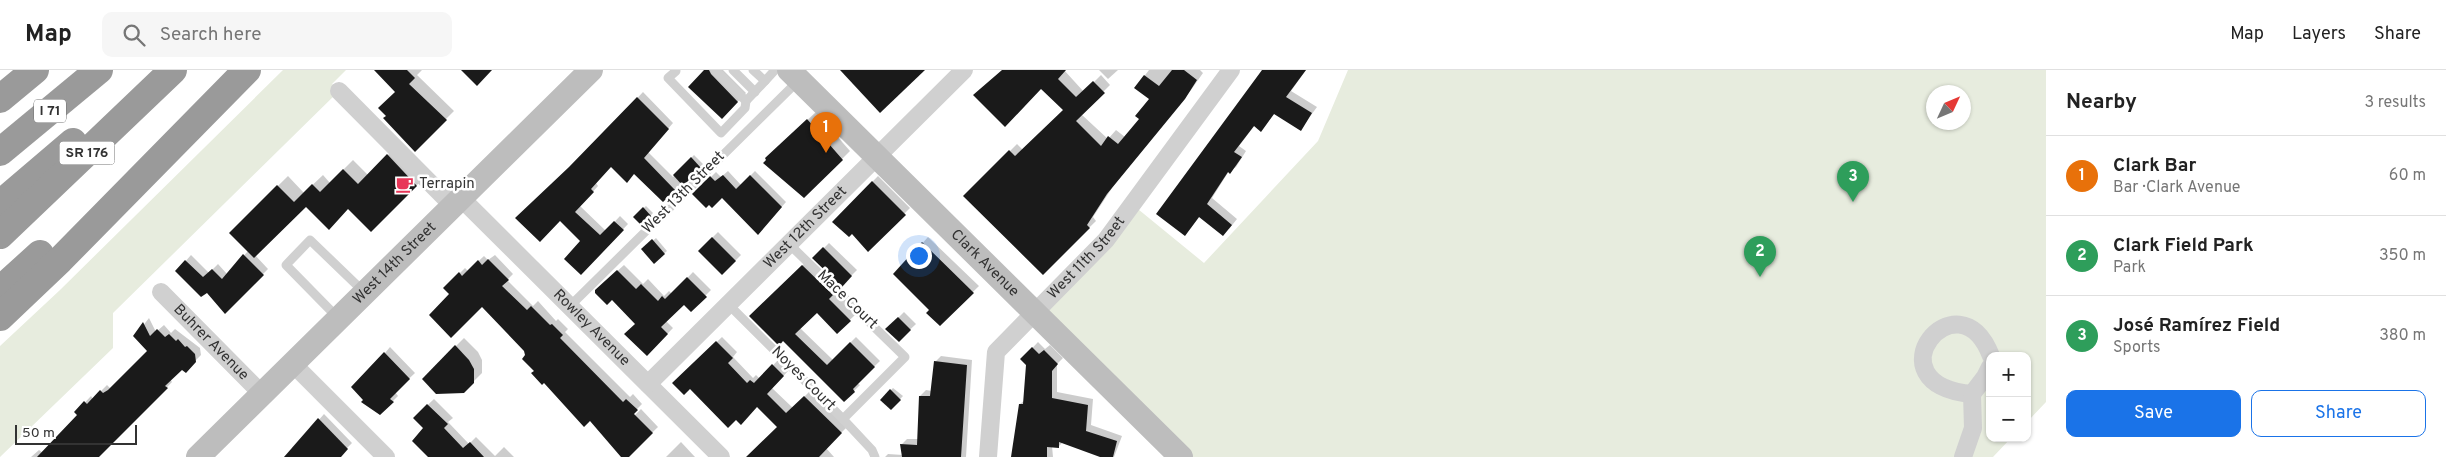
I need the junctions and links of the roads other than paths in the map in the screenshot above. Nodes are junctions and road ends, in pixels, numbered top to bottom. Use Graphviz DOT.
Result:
graph roads {
  1 [pos="35,70"];
  2 [pos="98,70"];
  3 [pos="157,70"];
  4 [pos="173,70"];
  5 [pos="242,70"];
  6 [pos="247,70"];
  7 [pos="591,70"];
  8 [pos="676,70"];
  9 [pos="715,70"];
  10 [pos="733,70"];
  11 [pos="753,70"];
  12 [pos="964,70"];
  13 [pos="1231,70"];
  14 [pos="790,72"];
  15 [pos="764,81"];
  16 [pos="339,91"];
  17 [pos="754,92"];
  18 [pos="0,99"];
  19 [pos="746,101"];
  20 [pos="0,152"];
  21 [pos="878,156"];
  22 [pos="457,202"];
  23 [pos="0,204"];
  24 [pos="0,234"];
  25 [pos="789,244"];
  26 [pos="0,290"];
  27 [pos="161,292"];
  28 [pos="364,292"];
  29 [pos="728,304"];
  30 [pos="569,307"];
  31 [pos="1036,312"];
  32 [pos="0,317"];
  33 [pos="338,318"];
  34 [pos="1989,352"];
  35 [pos="292,362"];
  36 [pos="1986,377"];
  37 [pos="648,384"];
  38 [pos="261,393"];
  39 [pos="1972,394"];
  40 [pos="843,418"];
  41 [pos="198,457"];
  42 [pos="386,457"];
  43 [pos="721,457"];
  44 [pos="875,457"];
  45 [pos="988,457"];
  46 [pos="1181,457"];
  47 [pos="1963,457"];
  1 -- 18 [label="highway"];
  2 -- 20 [label="highway, I 71"];
  3 -- 23 [label="highway, I 71"];
  4 -- 24 [label="highway, SR 176"];
  5 -- 26 [label="highway"];
  6 -- 32 [label="highway"];
  7 -- 22 [label="street, West 14th Street"];
  8 -- 19 [label="lane"];
  9 -- 19 [label="lane"];
  10 -- 17 [label="lane"];
  11 -- 15 [label="lane"];
  12 -- 21 [label="street, West 12th Street"];
  13 -- 31 [label="street, West 11th Street"];
  14 -- 15 [label="lane"];
  14 -- 21 [label="street, Clark Avenue"];
  14 -- 30 [label="lane, West 13th Street"];
  15 -- 17 [label="lane"];
  16 -- 22 [label="street, Rowley Avenue"];
  17 -- 19 [label="lane"];
  21 -- 25 [label="street, West 12th Street"];
  21 -- 31 [label="street, Clark Avenue"];
  22 -- 28 [label="street, West 14th Street"];
  22 -- 30 [label="street, Rowley Avenue"];
  25 -- 29 [label="street, West 12th Street"];
  25 -- 40 [label="lane, Mace Court"];
  27 -- 38 [label="street, Buhrer Avenue"];
  28 -- 33 [label="street, West 14th Street"];
  28 -- 33 [label="lane"];
  29 -- 37 [label="street, West 12th Street"];
  29 -- 40 [label="lane, Noyes Court"];
  30 -- 37 [label="street, Rowley Avenue"];
  31 -- 45 [label="street, West 11th Street"];
  31 -- 46 [label="street, Clark Avenue"];
  33 -- 35 [label="street, West 14th Street"];
  34 -- 39 [label="street"];
  35 -- 38 [label="street, West 14th Street"];
  35 -- 42 [label="street"];
  36 -- 39 [label="street"];
  37 -- 43 [label="street, Rowley Avenue"];
  38 -- 41 [label="street, West 14th Street"];
  39 -- 47 [label="street"];
  40 -- 44 [label="lane, Noyes Court"];
}
